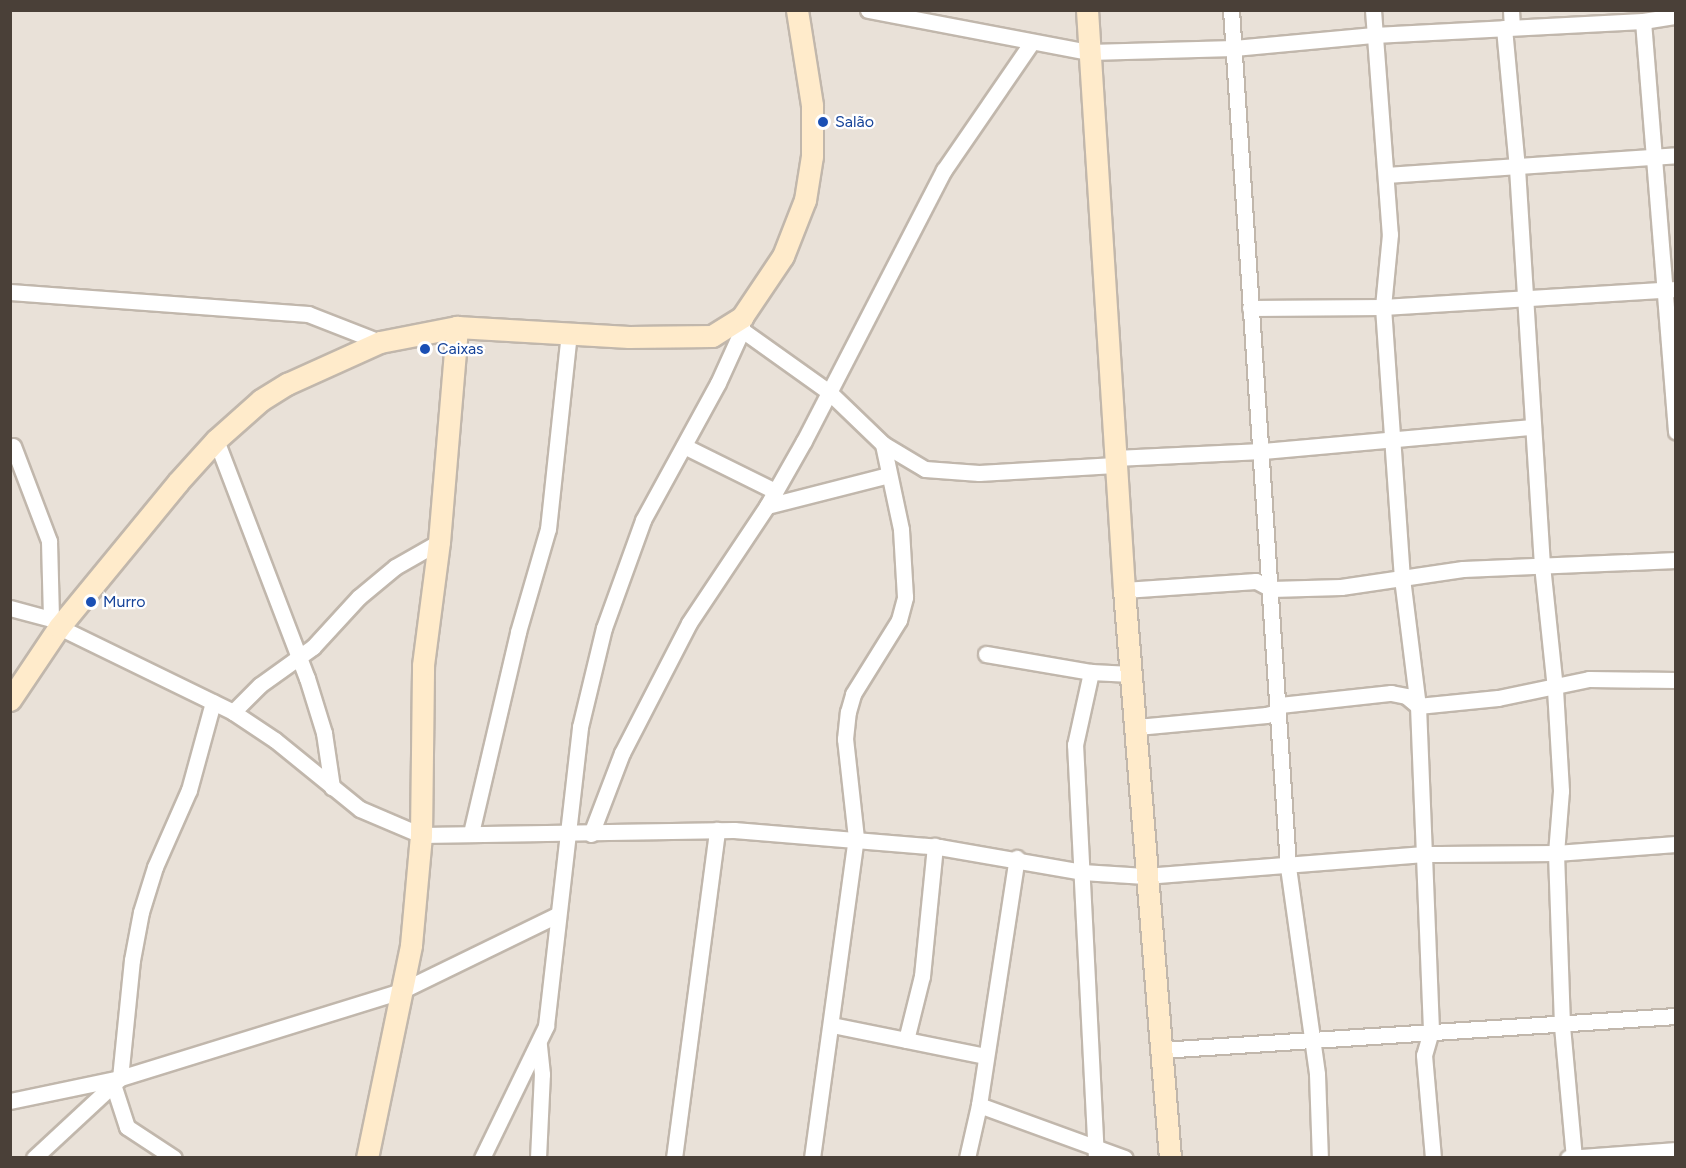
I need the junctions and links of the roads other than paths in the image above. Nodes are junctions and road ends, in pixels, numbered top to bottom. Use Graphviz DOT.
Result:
graph roads {
  1 [pos="798,10"];
  2 [pos="868,10"];
  3 [pos="1087,10"];
  4 [pos="1231,10"];
  5 [pos="1373,10"];
  6 [pos="1511,10"];
  7 [pos="1676,16"];
  8 [pos="1643,21"];
  9 [pos="1508,28"];
  10 [pos="1374,35"];
  11 [pos="1032,42"];
  12 [pos="1234,48"];
  13 [pos="1089,52"];
  14 [pos="1676,155"];
  15 [pos="1654,156"];
  16 [pos="1517,168"];
  17 [pos="1386,175"];
  18 [pos="1670,289"];
  19 [pos="10,292"];
  20 [pos="1525,296"];
  21 [pos="1383,307"];
  22 [pos="1250,308"];
  23 [pos="742,323"];
  24 [pos="457,327"];
  25 [pos="569,333"];
  26 [pos="380,342"];
  27 [pos="829,393"];
  28 [pos="1674,395"];
  29 [pos="1533,427"];
  30 [pos="1676,432"];
  31 [pos="1392,439"];
  32 [pos="216,440"];
  33 [pos="883,444"];
  34 [pos="13,446"];
  35 [pos="684,446"];
  36 [pos="1262,451"];
  37 [pos="1115,461"];
  38 [pos="889,475"];
  39 [pos="775,490"];
  40 [pos="767,506"];
  41 [pos="439,542"];
  42 [pos="1676,560"];
  43 [pos="1542,565"];
  44 [pos="1402,578"];
  45 [pos="1271,589"];
  46 [pos="1124,590"];
  47 [pos="10,608"];
  48 [pos="55,623"];
  49 [pos="986,654"];
  50 [pos="300,657"];
  51 [pos="1091,672"];
  52 [pos="1131,674"];
  53 [pos="1676,680"];
  54 [pos="1555,689"];
  55 [pos="10,700"];
  56 [pos="213,702"];
  57 [pos="1280,705"];
  58 [pos="1418,706"];
  59 [pos="233,712"];
  60 [pos="1137,727"];
  61 [pos="332,787"];
  62 [pos="717,830"];
  63 [pos="471,833"];
  64 [pos="566,833"];
  65 [pos="591,834"];
  66 [pos="421,835"];
  67 [pos="856,838"];
  68 [pos="1676,844"];
  69 [pos="935,846"];
  70 [pos="1424,854"];
  71 [pos="1556,854"];
  72 [pos="1017,858"];
  73 [pos="1288,867"];
  74 [pos="1082,872"];
  75 [pos="1145,876"];
  76 [pos="557,915"];
  77 [pos="401,991"];
  78 [pos="1676,1016"];
  79 [pos="832,1025"];
  80 [pos="1562,1026"];
  81 [pos="1431,1031"];
  82 [pos="906,1040"];
  83 [pos="1311,1042"];
  84 [pos="539,1044"];
  85 [pos="1161,1050"];
  86 [pos="986,1056"];
  87 [pos="116,1081"];
  88 [pos="10,1101"];
  89 [pos="979,1105"];
  90 [pos="1676,1150"];
  91 [pos="1096,1152"];
  92 [pos="1574,1157"];
  93 [pos="34,1158"];
  94 [pos="174,1158"];
  95 [pos="367,1158"];
  96 [pos="482,1158"];
  97 [pos="538,1158"];
  98 [pos="674,1158"];
  99 [pos="812,1158"];
  100 [pos="967,1158"];
  101 [pos="1125,1158"];
  102 [pos="1170,1158"];
  103 [pos="1320,1158"];
  104 [pos="1433,1158"];
  105 [pos="1568,1158"];
  1 -- 23 [label="street"];
  2 -- 11 [label="street"];
  3 -- 13 [label="street"];
  4 -- 12 [label="street"];
  5 -- 10 [label="street"];
  6 -- 9 [label="street"];
  7 -- 8 [label="street"];
  8 -- 9 [label="street"];
  8 -- 15 [label="street"];
  9 -- 10 [label="street"];
  9 -- 16 [label="street"];
  10 -- 12 [label="street"];
  10 -- 17 [label="street"];
  11 -- 13 [label="street"];
  11 -- 27 [label="street"];
  12 -- 13 [label="street"];
  12 -- 22 [label="street"];
  13 -- 37 [label="street"];
  14 -- 15 [label="street"];
  15 -- 16 [label="street"];
  15 -- 18 [label="street"];
  16 -- 17 [label="street"];
  16 -- 20 [label="street"];
  17 -- 21 [label="street"];
  18 -- 20 [label="street"];
  18 -- 28 [label="street"];
  19 -- 26 [label="street"];
  20 -- 21 [label="street"];
  20 -- 29 [label="street"];
  21 -- 22 [label="street"];
  21 -- 31 [label="street"];
  22 -- 36 [label="street"];
  23 -- 25 [label="street"];
  23 -- 27 [label="street"];
  23 -- 35 [label="street"];
  24 -- 25 [label="street"];
  24 -- 26 [label="street"];
  24 -- 41 [label="street"];
  25 -- 63 [label="street"];
  26 -- 32 [label="street"];
  27 -- 33 [label="street"];
  27 -- 39 [label="street"];
  28 -- 30 [label="street"];
  29 -- 31 [label="street"];
  29 -- 43 [label="street"];
  31 -- 36 [label="street"];
  31 -- 44 [label="street"];
  32 -- 48 [label="street"];
  32 -- 50 [label="street"];
  33 -- 37 [label="street"];
  33 -- 38 [label="street"];
  34 -- 48 [label="street"];
  35 -- 39 [label="street"];
  35 -- 64 [label="street"];
  36 -- 37 [label="street"];
  36 -- 45 [label="street"];
  37 -- 46 [label="street"];
  38 -- 40 [label="street"];
  38 -- 67 [label="street"];
  39 -- 40 [label="street"];
  40 -- 65 [label="street"];
  41 -- 50 [label="street"];
  41 -- 66 [label="street"];
  42 -- 43 [label="street"];
  43 -- 44 [label="street"];
  43 -- 54 [label="street"];
  44 -- 45 [label="street"];
  44 -- 58 [label="street"];
  45 -- 46 [label="street"];
  45 -- 57 [label="street"];
  46 -- 52 [label="street"];
  47 -- 48 [label="street"];
  48 -- 55 [label="street"];
  48 -- 56 [label="street"];
  49 -- 51 [label="street"];
  50 -- 59 [label="street"];
  50 -- 61 [label="street"];
  51 -- 52 [label="street"];
  51 -- 74 [label="street"];
  52 -- 60 [label="street"];
  53 -- 54 [label="street"];
  54 -- 58 [label="street"];
  54 -- 71 [label="street"];
  56 -- 59 [label="street"];
  56 -- 87 [label="street"];
  57 -- 58 [label="street"];
  57 -- 60 [label="street"];
  57 -- 73 [label="street"];
  58 -- 70 [label="street"];
  59 -- 61 [label="street"];
  60 -- 75 [label="street"];
  61 -- 66 [label="street"];
  62 -- 65 [label="street"];
  62 -- 67 [label="street"];
  62 -- 98 [label="street"];
  63 -- 64 [label="street"];
  63 -- 66 [label="street"];
  64 -- 65 [label="street"];
  64 -- 76 [label="street"];
  66 -- 77 [label="street"];
  67 -- 69 [label="street"];
  67 -- 79 [label="street"];
  68 -- 71 [label="street"];
  69 -- 72 [label="street"];
  69 -- 82 [label="street"];
  70 -- 71 [label="street"];
  70 -- 73 [label="street"];
  70 -- 81 [label="street"];
  71 -- 80 [label="street"];
  72 -- 74 [label="street"];
  72 -- 86 [label="street"];
  73 -- 75 [label="street"];
  73 -- 83 [label="street"];
  74 -- 75 [label="street"];
  74 -- 91 [label="street"];
  75 -- 85 [label="street"];
  76 -- 77 [label="street"];
  76 -- 84 [label="street"];
  77 -- 87 [label="street"];
  77 -- 95 [label="street"];
  78 -- 80 [label="street"];
  79 -- 82 [label="street"];
  79 -- 99 [label="street"];
  80 -- 81 [label="street"];
  80 -- 92 [label="street"];
  81 -- 83 [label="street"];
  81 -- 104 [label="street"];
  82 -- 86 [label="street"];
  83 -- 85 [label="street"];
  83 -- 103 [label="street"];
  84 -- 96 [label="street"];
  84 -- 97 [label="street"];
  85 -- 102 [label="street"];
  86 -- 89 [label="street"];
  87 -- 88 [label="street"];
  87 -- 93 [label="street"];
  87 -- 94 [label="street"];
  89 -- 91 [label="street"];
  89 -- 100 [label="street"];
  90 -- 92 [label="street"];
  91 -- 101 [label="street"];
  92 -- 105 [label="street"];
}
